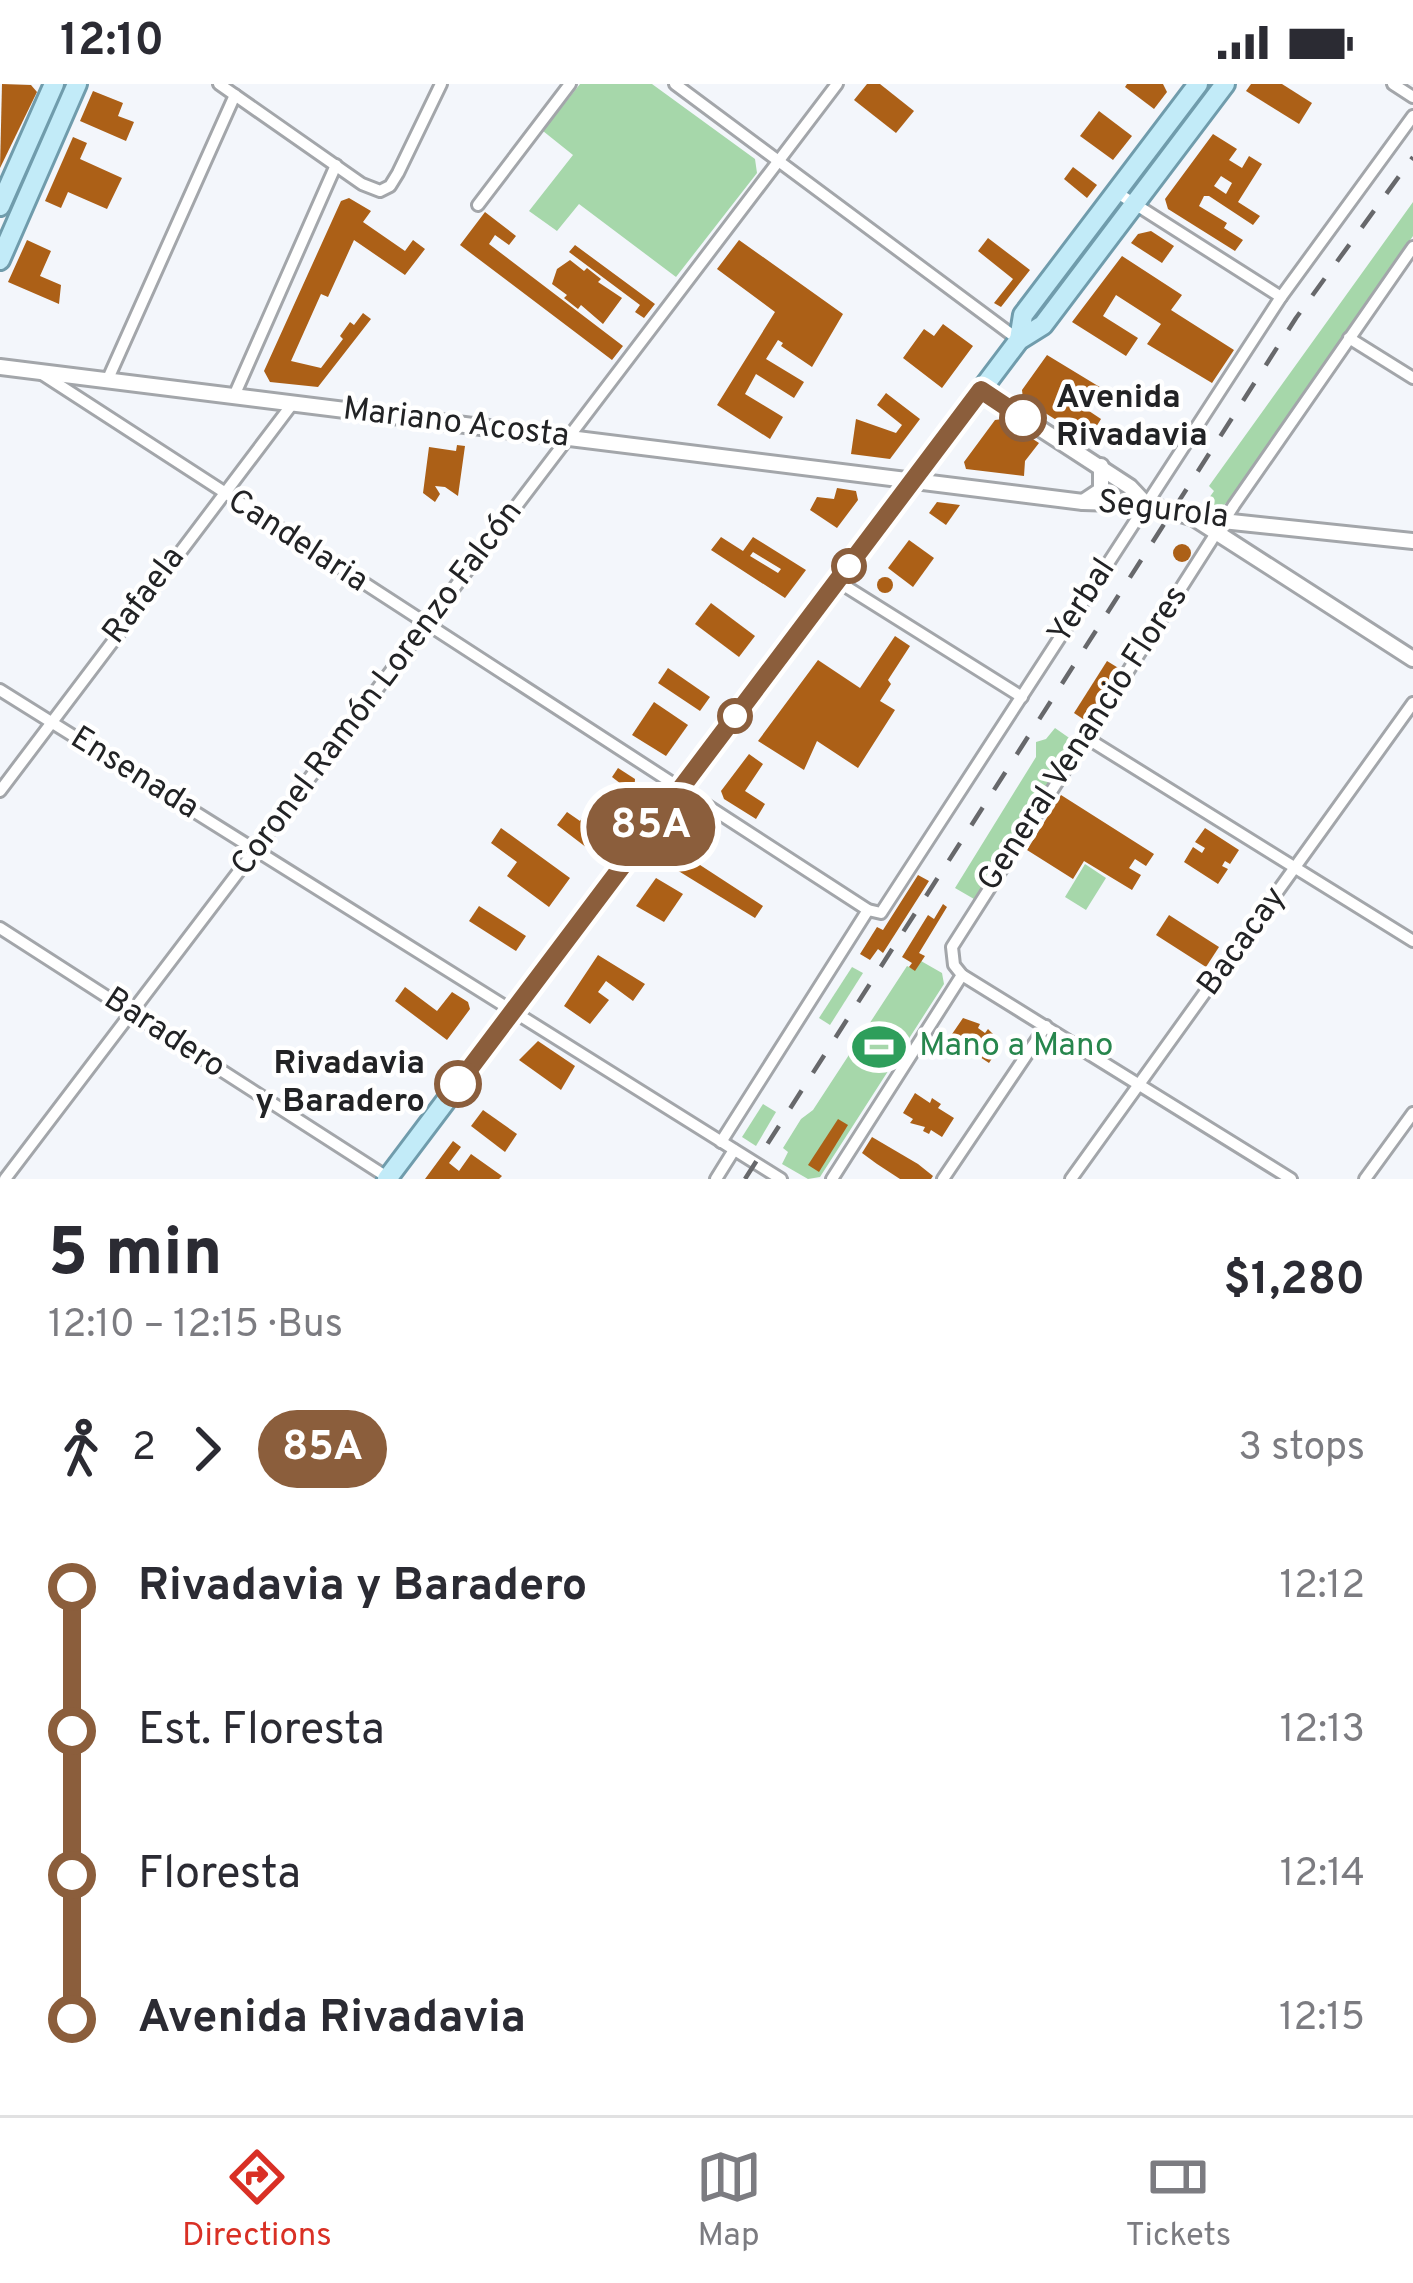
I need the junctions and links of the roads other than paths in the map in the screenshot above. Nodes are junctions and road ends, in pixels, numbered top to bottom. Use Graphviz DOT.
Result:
graph roads {
  1 [pos="54,84"];
  2 [pos="77,84"];
  3 [pos="219,84"];
  4 [pos="441,84"];
  5 [pos="570,84"];
  6 [pos="675,84"];
  7 [pos="837,84"];
  8 [pos="1226,84"];
  9 [pos="1393,84"];
  10 [pos="1192,86"];
  11 [pos="235,95"];
  12 [pos="1413,97"];
  13 [pos="1210,103"];
  14 [pos="1413,116"];
  15 [pos="779,161"];
  16 [pos="336,165"];
  17 [pos="1116,192"];
  18 [pos="1135,204"];
  19 [pos="478,205"];
  20 [pos="0,206"];
  21 [pos="1413,248"];
  22 [pos="0,260"];
  23 [pos="1281,297"];
  24 [pos="1348,338"];
  25 [pos="1019,340"];
  26 [pos="0,367"];
  27 [pos="36,370"];
  28 [pos="1413,378"];
  29 [pos="107,381"];
  30 [pos="981,390"];
  31 [pos="234,396"];
  32 [pos="292,403"];
  33 [pos="570,438"];
  34 [pos="1101,466"];
  35 [pos="913,480"];
  36 [pos="222,493"];
  37 [pos="1083,502"];
  38 [pos="1146,504"];
  39 [pos="1194,518"];
  40 [pos="1225,519"];
  41 [pos="1264,523"];
  42 [pos="1216,535"];
  43 [pos="1413,541"];
  44 [pos="1250,556"];
  45 [pos="837,581"];
  46 [pos="427,626"];
  47 [pos="1413,659"];
  48 [pos="0,690"];
  49 [pos="1022,697"];
  50 [pos="1413,703"];
  51 [pos="52,722"];
  52 [pos="1085,737"];
  53 [pos="681,789"];
  54 [pos="0,790"];
  55 [pos="255,849"];
  56 [pos="1296,869"];
  57 [pos="874,912"];
  58 [pos="0,928"];
  59 [pos="1413,941"];
  60 [pos="962,975"];
  61 [pos="514,1010"];
  62 [pos="131,1013"];
  63 [pos="1046,1026"];
  64 [pos="1140,1083"];
  65 [pos="1413,1113"];
  66 [pos="721,1142"];
  67 [pos="734,1150"];
  68 [pos="4,1178"];
  69 [pos="388,1179"];
  70 [pos="716,1179"];
  71 [pos="781,1179"];
  72 [pos="832,1179"];
  73 [pos="944,1179"];
  74 [pos="1071,1179"];
  75 [pos="1291,1179"];
  76 [pos="1365,1179"];
  1 -- 20 [label="main road"];
  2 -- 22 [label="main road"];
  3 -- 11 [label="street"];
  4 -- 16 [label="street"];
  5 -- 19 [label="street"];
  6 -- 15 [label="street"];
  7 -- 15 [label="street, Coronel Ramón Lorenzo Falcón"];
  8 -- 13 [label="main road"];
  9 -- 12 [label="street"];
  10 -- 13 [label="street"];
  10 -- 17 [label="main road"];
  11 -- 16 [label="street"];
  11 -- 29 [label="street"];
  13 -- 18 [label="main road"];
  14 -- 23 [label="street, Yerbal"];
  15 -- 25 [label="street"];
  15 -- 33 [label="street, Coronel Ramón Lorenzo Falcón"];
  16 -- 31 [label="street"];
  17 -- 18 [label="street"];
  17 -- 25 [label="main road"];
  18 -- 23 [label="street"];
  18 -- 25 [label="main road"];
  21 -- 24 [label="street, General Venancio Flores"];
  23 -- 38 [label="street, Yerbal"];
  24 -- 28 [label="street"];
  24 -- 40 [label="street, General Venancio Flores"];
  25 -- 30 [label="main road"];
  26 -- 27 [label="street, Mariano Acosta"];
  27 -- 29 [label="street, Mariano Acosta"];
  27 -- 36 [label="street, Candelaria"];
  29 -- 31 [label="street, Mariano Acosta"];
  30 -- 34 [label="street"];
  30 -- 35 [label="main road"];
  31 -- 32 [label="street, Mariano Acosta"];
  32 -- 33 [label="street, Mariano Acosta"];
  32 -- 36 [label="street, Rafaela"];
  33 -- 35 [label="street, Mariano Acosta"];
  33 -- 46 [label="street, Coronel Ramón Lorenzo Falcón"];
  34 -- 37 [label="street"];
  34 -- 38 [label="street"];
  35 -- 37 [label="street, Segurola"];
  35 -- 45 [label="main road"];
  36 -- 46 [label="street, Candelaria"];
  36 -- 51 [label="street, Rafaela"];
  37 -- 38 [label="street, Segurola"];
  38 -- 39 [label="street, Segurola"];
  38 -- 49 [label="street, Yerbal"];
  39 -- 40 [label="street, Segurola"];
  39 -- 42 [label="street"];
  40 -- 41 [label="street, Segurola"];
  40 -- 42 [label="street, General Venancio Flores"];
  41 -- 43 [label="street, Segurola"];
  41 -- 44 [label="street"];
  42 -- 44 [label="street"];
  42 -- 52 [label="street, General Venancio Flores"];
  44 -- 47 [label="street"];
  45 -- 49 [label="street"];
  45 -- 53 [label="main road"];
  46 -- 53 [label="street, Candelaria"];
  46 -- 55 [label="street, Coronel Ramón Lorenzo Falcón"];
  48 -- 51 [label="street, Ensenada"];
  49 -- 57 [label="street, Yerbal"];
  50 -- 56 [label="street, Bacacay"];
  51 -- 54 [label="street, Rafaela"];
  51 -- 55 [label="street, Ensenada"];
  52 -- 56 [label="street"];
  52 -- 60 [label="street, General Venancio Flores"];
  53 -- 57 [label="street, Candelaria"];
  53 -- 61 [label="main road"];
  55 -- 61 [label="street, Ensenada"];
  55 -- 62 [label="street, Coronel Ramón Lorenzo Falcón"];
  56 -- 59 [label="street"];
  56 -- 64 [label="street, Bacacay"];
  57 -- 66 [label="street, Yerbal"];
  58 -- 62 [label="street, Baradero"];
  60 -- 63 [label="street"];
  60 -- 72 [label="street, General Venancio Flores"];
  61 -- 66 [label="street, Ensenada"];
  61 -- 69 [label="main road"];
  62 -- 68 [label="street, Coronel Ramón Lorenzo Falcón"];
  62 -- 69 [label="street, Baradero"];
  63 -- 64 [label="street"];
  63 -- 73 [label="street"];
  64 -- 74 [label="street, Bacacay"];
  64 -- 75 [label="street"];
  65 -- 76 [label="street"];
  66 -- 67 [label="street, Ensenada"];
  67 -- 70 [label="street"];
  67 -- 71 [label="street, Ensenada"];
}
